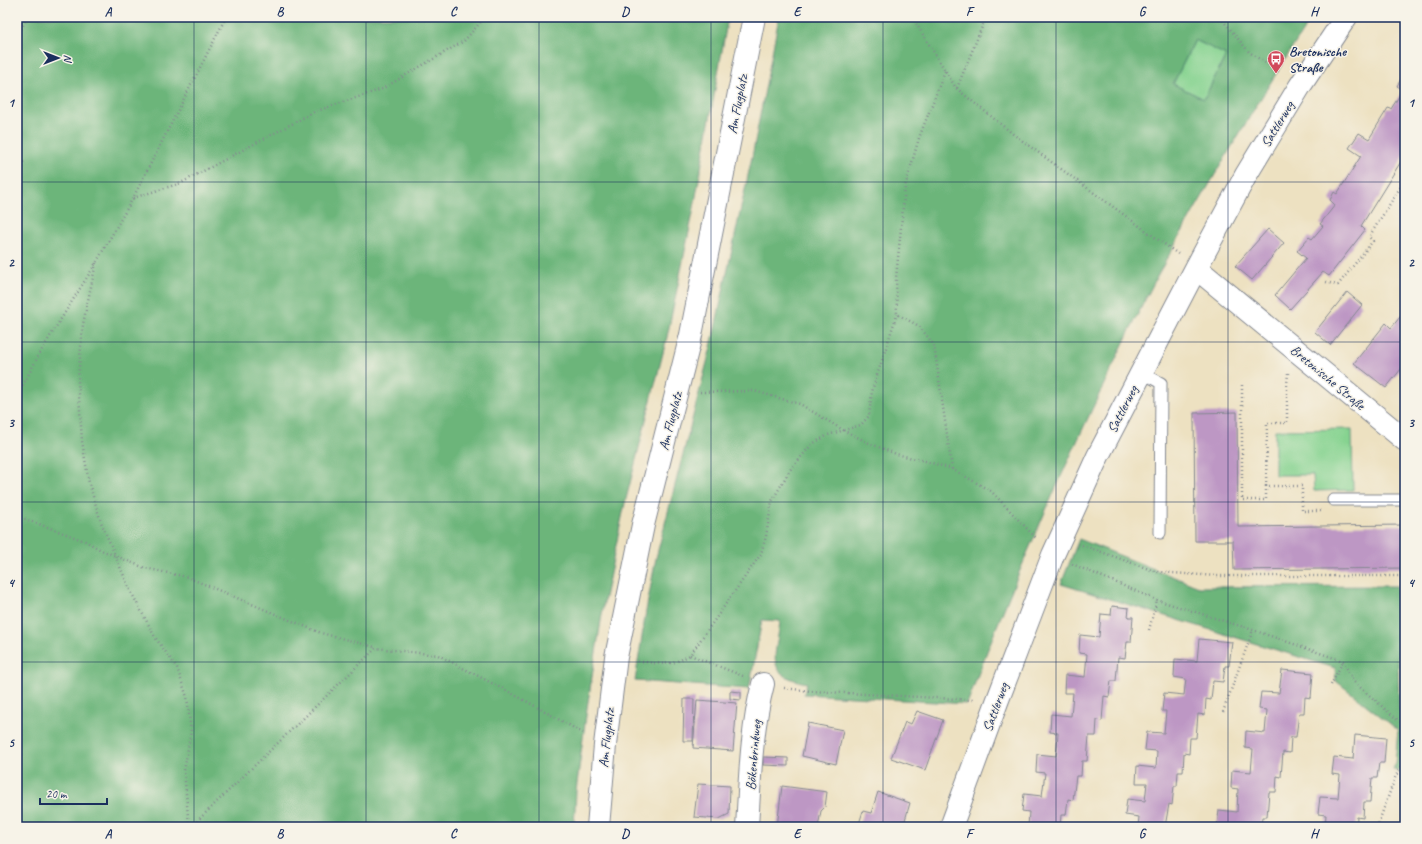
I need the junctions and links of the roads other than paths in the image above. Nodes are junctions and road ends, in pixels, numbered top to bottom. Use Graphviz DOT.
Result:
graph roads {
  1 [pos="754,17"];
  2 [pos="1346,17"];
  3 [pos="1196,268"];
  4 [pos="1141,372"];
  5 [pos="1405,440"];
  6 [pos="1333,500"];
  7 [pos="1405,500"];
  8 [pos="1160,533"];
  9 [pos="763,684"];
  10 [pos="598,827"];
  11 [pos="747,827"];
  12 [pos="951,827"];
  1 -- 10 [label="street, Am Flugplatz"];
  2 -- 3 [label="street, Sattlerweg"];
  3 -- 4 [label="street, Sattlerweg"];
  3 -- 5 [label="street, Bretonische Straße"];
  4 -- 8 [label="lane"];
  4 -- 12 [label="street, Sattlerweg"];
  6 -- 7 [label="lane"];
  9 -- 11 [label="street, Bökenbrinkweg"];
}
